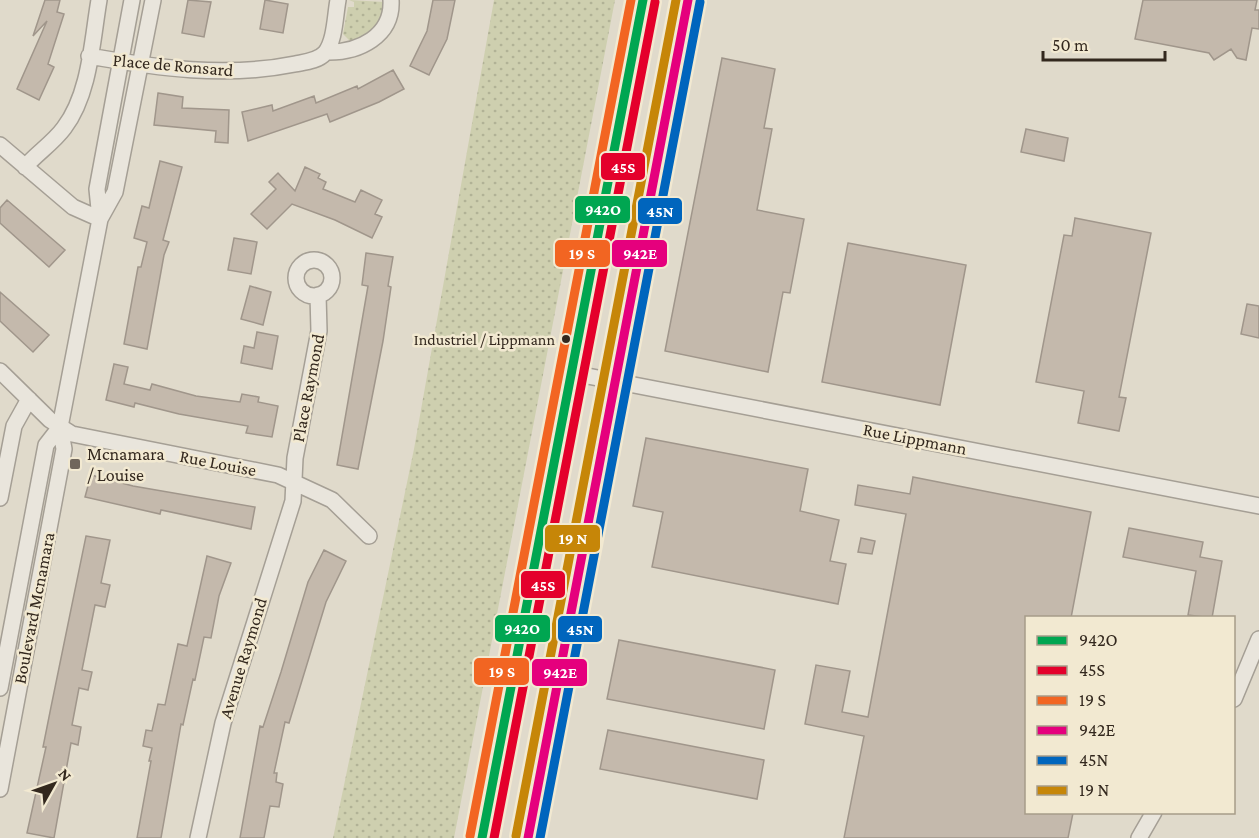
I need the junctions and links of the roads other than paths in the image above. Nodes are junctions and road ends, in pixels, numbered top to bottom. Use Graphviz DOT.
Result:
graph roads {
  1 [pos="99,0"];
  2 [pos="132,0"];
  3 [pos="153,0"];
  4 [pos="338,0"];
  5 [pos="391,0"];
  6 [pos="643,0"];
  7 [pos="688,0"];
  8 [pos="326,51"];
  9 [pos="89,56"];
  10 [pos="121,61"];
  11 [pos="140,64"];
  12 [pos="0,145"];
  13 [pos="25,167"];
  14 [pos="100,219"];
  15 [pos="318,295"];
  16 [pos="0,371"];
  17 [pos="572,373"];
  18 [pos="614,382"];
  19 [pos="29,399"];
  20 [pos="60,427"];
  21 [pos="294,480"];
  22 [pos="0,498"];
  23 [pos="1259,506"];
  24 [pos="369,536"];
  25 [pos="1259,639"];
  26 [pos="0,688"];
  27 [pos="1235,694"];
  28 [pos="0,789"];
  29 [pos="1153,814"];
  30 [pos="198,838"];
  31 [pos="482,838"];
  32 [pos="528,838"];
  33 [pos="1139,838"];
  1 -- 9 [label="street"];
  2 -- 10 [label="street, Boulevard Mcnamara"];
  3 -- 11 [label="street, Boulevard Mcnamara"];
  4 -- 8 [label="street"];
  5 -- 8 [label="street, Place de Ronsard"];
  6 -- 17 [label="street"];
  7 -- 18 [label="street"];
  8 -- 11 [label="street, Place de Ronsard"];
  9 -- 10 [label="street, Place de Ronsard"];
  9 -- 13 [label="street"];
  10 -- 11 [label="street, Place de Ronsard"];
  10 -- 14 [label="street, Boulevard Mcnamara"];
  11 -- 14 [label="street, Boulevard Mcnamara"];
  12 -- 13 [label="street"];
  13 -- 14 [label="street"];
  14 -- 20 [label="street, Boulevard Mcnamara"];
  15 -- 21 [label="street, Place Raymond"];
  16 -- 19 [label="street, Rue Louise"];
  17 -- 18 [label="street, Rue Lippmann"];
  17 -- 31 [label="street"];
  18 -- 23 [label="street, Rue Lippmann"];
  18 -- 32 [label="street"];
  19 -- 20 [label="street, Rue Louise"];
  19 -- 22 [label="street"];
  20 -- 21 [label="street, Rue Louise"];
  20 -- 26 [label="street, Boulevard Mcnamara"];
  20 -- 28 [label="street, Boulevard Mcnamara"];
  21 -- 24 [label="street, Rue Louise"];
  21 -- 30 [label="street, Avenue Raymond"];
  25 -- 27 [label="street"];
  29 -- 33 [label="street"];
}
